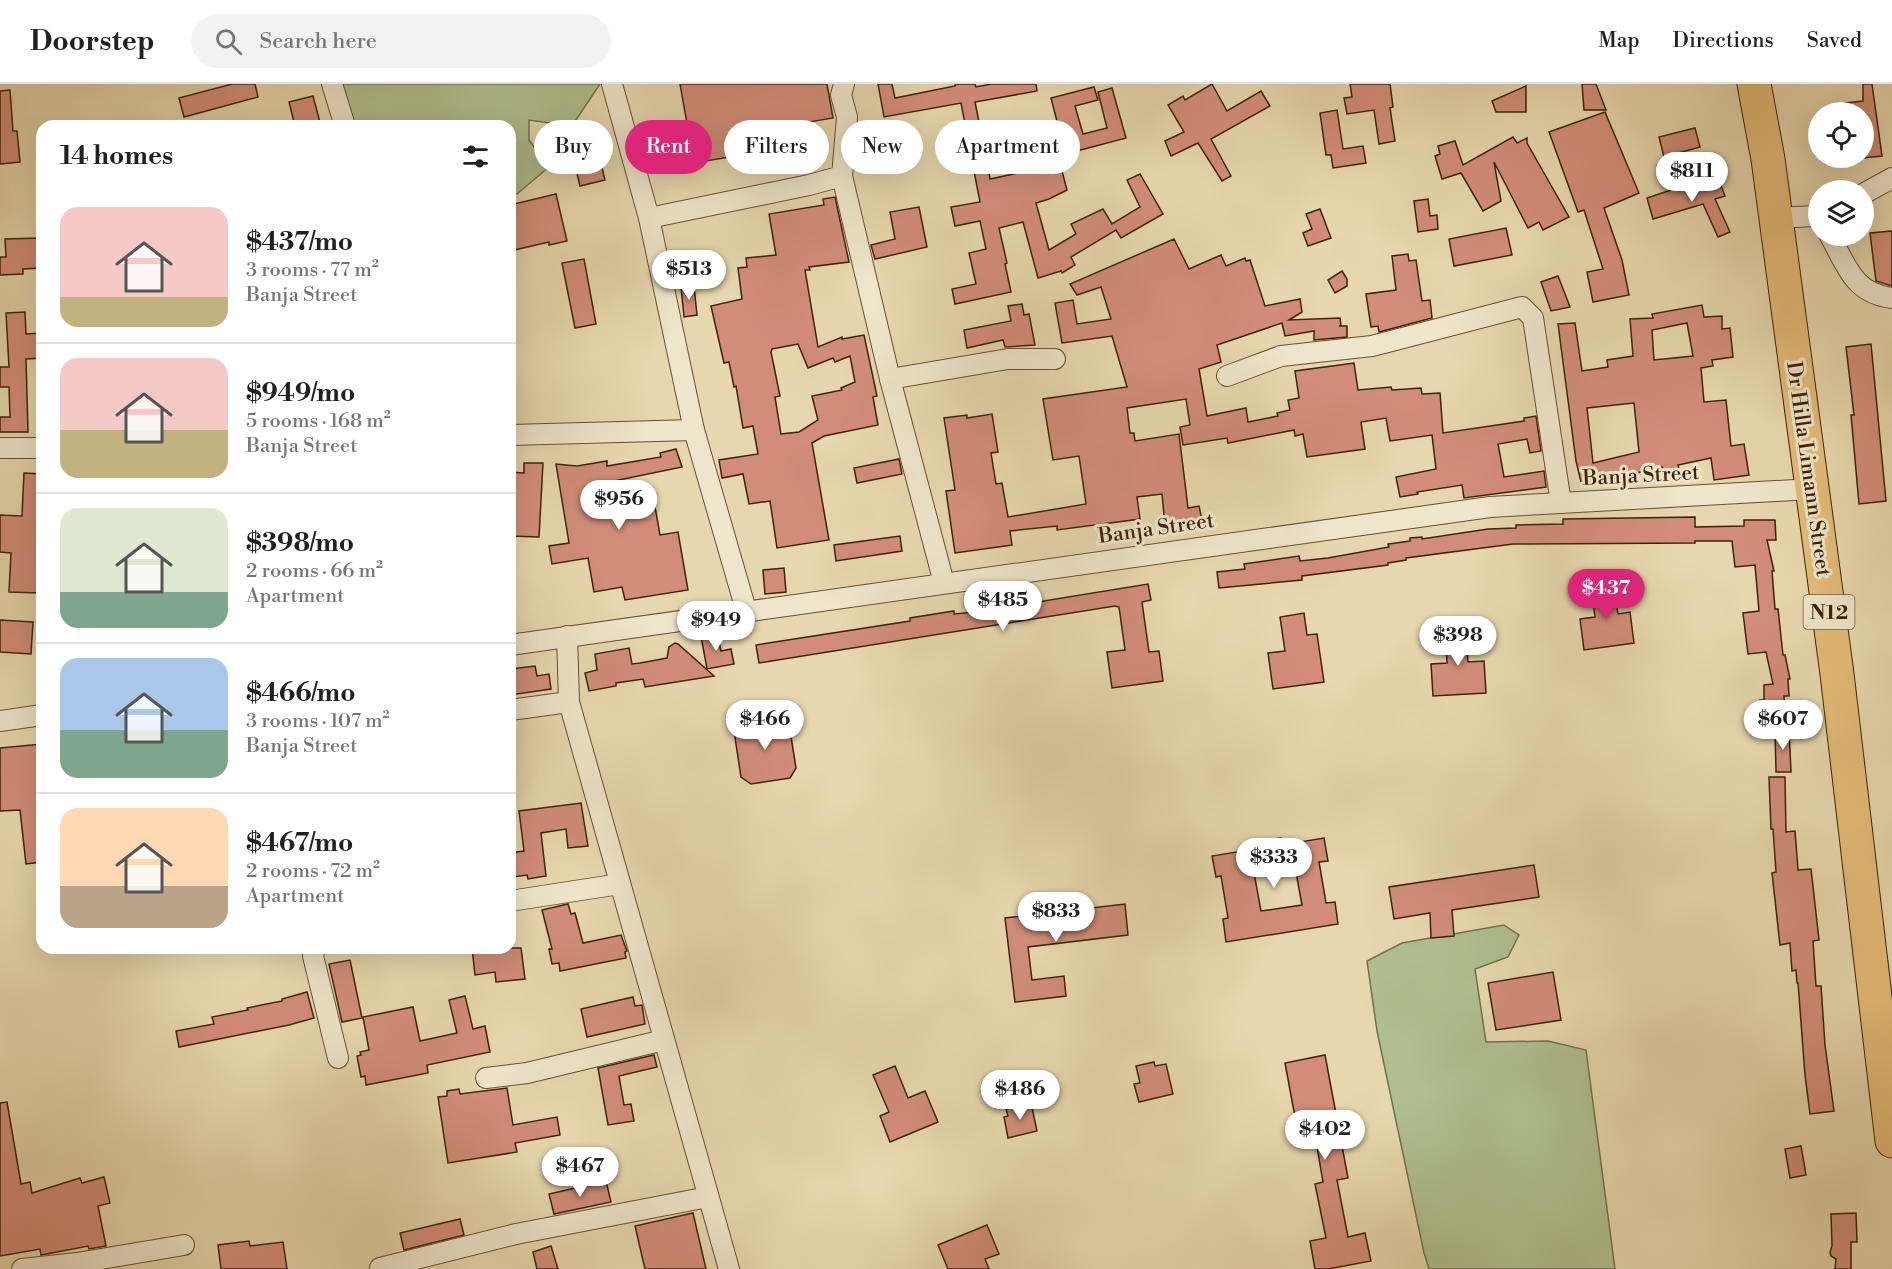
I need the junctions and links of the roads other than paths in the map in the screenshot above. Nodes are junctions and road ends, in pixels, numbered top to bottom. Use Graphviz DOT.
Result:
graph roads {
  1 [pos="332,84"];
  2 [pos="612,84"];
  3 [pos="844,84"];
  4 [pos="1754,84"];
  5 [pos="343,120"];
  6 [pos="842,176"];
  7 [pos="1892,178"];
  8 [pos="1874,188"];
  9 [pos="1808,216"];
  10 [pos="649,218"];
  11 [pos="1775,218"];
  12 [pos="1836,246"];
  13 [pos="1892,297"];
  14 [pos="1055,358"];
  15 [pos="1227,376"];
  16 [pos="890,379"];
  17 [pos="694,430"];
  18 [pos="516,435"];
  19 [pos="0,448"];
  20 [pos="36,448"];
  21 [pos="1812,489"];
  22 [pos="1561,503"];
  23 [pos="944,583"];
  24 [pos="746,610"];
  25 [pos="567,636"];
  26 [pos="516,644"];
  27 [pos="569,702"];
  28 [pos="516,709"];
  29 [pos="36,716"];
  30 [pos="0,721"];
  31 [pos="620,884"];
  32 [pos="516,900"];
  33 [pos="314,954"];
  34 [pos="664,1040"];
  35 [pos="338,1058"];
  36 [pos="486,1078"];
  37 [pos="1892,1141"];
  38 [pos="708,1197"];
  39 [pos="184,1245"];
  40 [pos="380,1268"];
  41 [pos="22,1269"];
  42 [pos="729,1269"];
  1 -- 5 [label="street"];
  2 -- 10 [label="street"];
  3 -- 6 [label="street"];
  4 -- 11 [label="highway, Dr Hilla Limann Street / N12"];
  6 -- 10 [label="street"];
  6 -- 16 [label="street"];
  7 -- 8 [label="street"];
  9 -- 11 [label="street"];
  10 -- 17 [label="street"];
  11 -- 21 [label="highway, Dr Hilla Limann Street / N12"];
  12 -- 13 [label="street"];
  14 -- 16 [label="street"];
  15 -- 22 [label="street"];
  16 -- 23 [label="street"];
  17 -- 18 [label="street"];
  17 -- 24 [label="street"];
  19 -- 20 [label="street"];
  21 -- 22 [label="street, Banja Street"];
  21 -- 37 [label="highway, Dr Hilla Limann Street / N12"];
  22 -- 23 [label="street, Banja Street"];
  23 -- 24 [label="street, Banja Street"];
  24 -- 25 [label="street, Banja Street"];
  25 -- 26 [label="street, Banja Street"];
  25 -- 27 [label="street"];
  27 -- 28 [label="street"];
  27 -- 31 [label="street"];
  29 -- 30 [label="street"];
  31 -- 32 [label="street"];
  31 -- 34 [label="street"];
  33 -- 35 [label="street"];
  34 -- 36 [label="street"];
  34 -- 38 [label="street"];
  38 -- 40 [label="street"];
  38 -- 42 [label="street"];
  39 -- 41 [label="street"];
}
